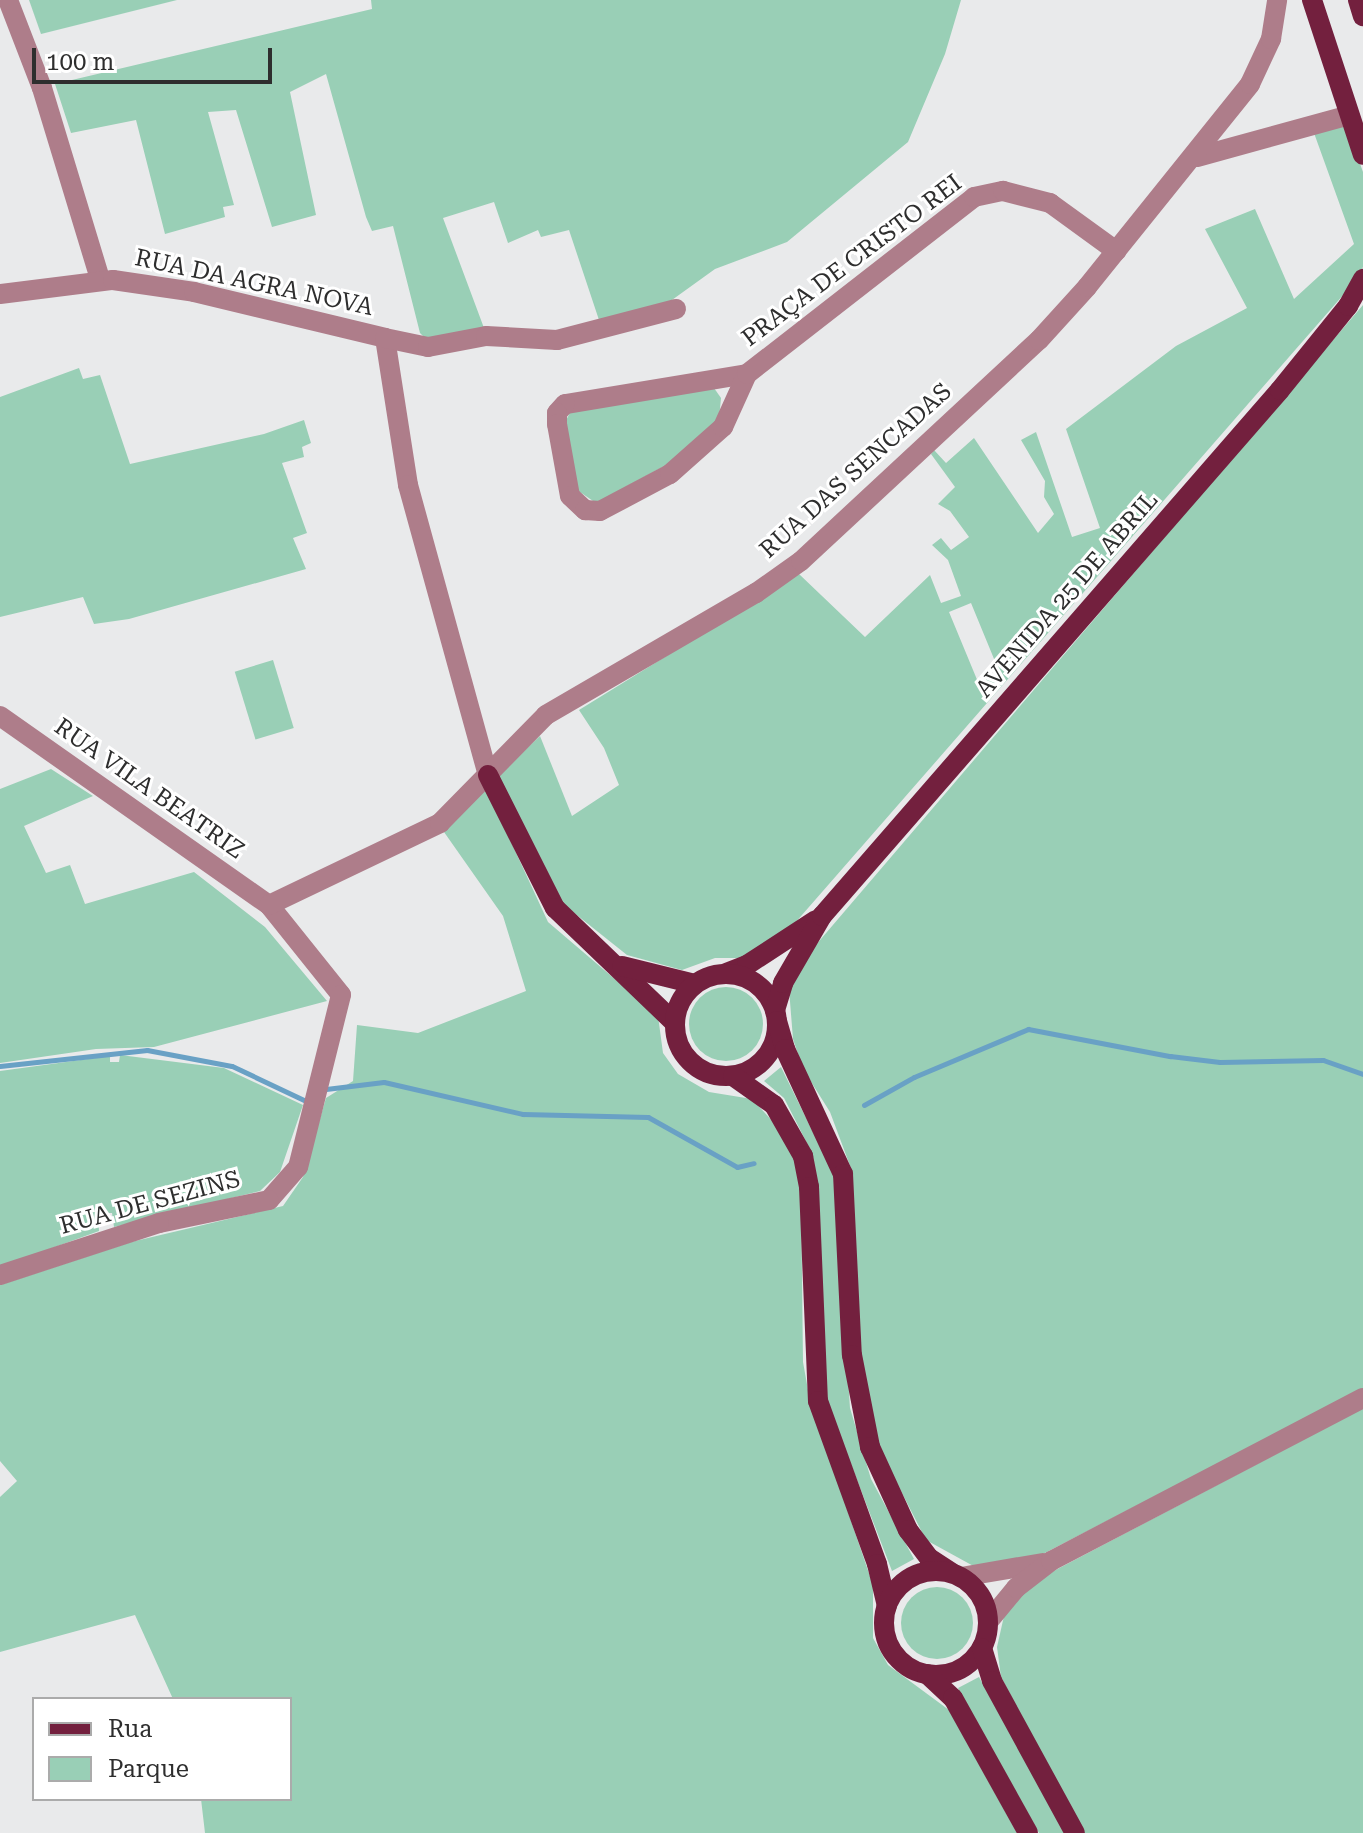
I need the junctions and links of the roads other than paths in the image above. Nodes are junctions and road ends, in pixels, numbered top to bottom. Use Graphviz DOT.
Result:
graph roads {
  1 [pos="8,0"];
  2 [pos="1277,0"];
  3 [pos="1312,0"];
  4 [pos="1358,0"];
  5 [pos="1363,16"];
  6 [pos="1349,115"];
  7 [pos="1363,155"];
  8 [pos="1197,157"];
  9 [pos="1116,251"];
  10 [pos="100,279"];
  11 [pos="1363,279"];
  12 [pos="0,294"];
  13 [pos="1356,301"];
  14 [pos="676,309"];
  15 [pos="385,338"];
  16 [pos="747,374"];
  17 [pos="0,716"];
  18 [pos="488,775"];
  19 [pos="269,905"];
  20 [pos="822,916"];
  21 [pos="618,965"];
  22 [pos="723,974"];
  23 [pos="695,984"];
  24 [pos="776,1016"];
  25 [pos="674,1022"];
  26 [pos="733,1076"];
  27 [pos="0,1275"];
  28 [pos="1363,1398"];
  29 [pos="1051,1561"];
  30 [pos="956,1575"];
  31 [pos="887,1606"];
  32 [pos="988,1622"];
  33 [pos="982,1648"];
  34 [pos="927,1674"];
  35 [pos="1028,1833"];
  36 [pos="1075,1833"];
  1 -- 10 [label="street, RUA DA AGRA NOVA"];
  2 -- 8 [label="street, RUA DAS SENCADAS"];
  3 -- 6 [label="main road"];
  4 -- 5 [label="main road"];
  6 -- 7 [label="main road"];
  6 -- 8 [label="street"];
  8 -- 9 [label="street, RUA DAS SENCADAS"];
  9 -- 16 [label="street, PRAÇA DE CRISTO REI"];
  9 -- 18 [label="street, RUA DAS SENCADAS"];
  10 -- 12 [label="street"];
  10 -- 15 [label="street, RUA DA AGRA NOVA"];
  11 -- 13 [label="main road, AVENIDA 25 DE ABRIL"];
  13 -- 20 [label="main road, AVENIDA 25 DE ABRIL"];
  14 -- 15 [label="street"];
  15 -- 18 [label="street, RUA DA AGRA NOVA"];
  16 -- 16 [label="street, PRAÇA DE CRISTO REI"];
  17 -- 19 [label="street, RUA VILA BEATRIZ"];
  18 -- 19 [label="street, RUA DAS SENCADAS"];
  18 -- 21 [label="main road"];
  19 -- 27 [label="street, RUA DE SEZINS"];
  20 -- 22 [label="main road, AVENIDA 25 DE ABRIL"];
  20 -- 24 [label="main road, AVENIDA 25 DE ABRIL"];
  21 -- 23 [label="main road"];
  21 -- 25 [label="main road"];
  22 -- 23 [label="main road, AVENIDA 25 DE ABRIL"];
  22 -- 24 [label="main road"];
  23 -- 25 [label="main road"];
  24 -- 26 [label="main road, AVENIDA 25 DE ABRIL"];
  24 -- 30 [label="main road"];
  25 -- 26 [label="main road"];
  26 -- 31 [label="main road"];
  28 -- 29 [label="street"];
  29 -- 30 [label="street"];
  29 -- 32 [label="street"];
  30 -- 31 [label="main road"];
  30 -- 32 [label="main road"];
  31 -- 34 [label="main road"];
  32 -- 33 [label="main road"];
  33 -- 34 [label="main road"];
  33 -- 36 [label="main road"];
  34 -- 35 [label="main road"];
}
